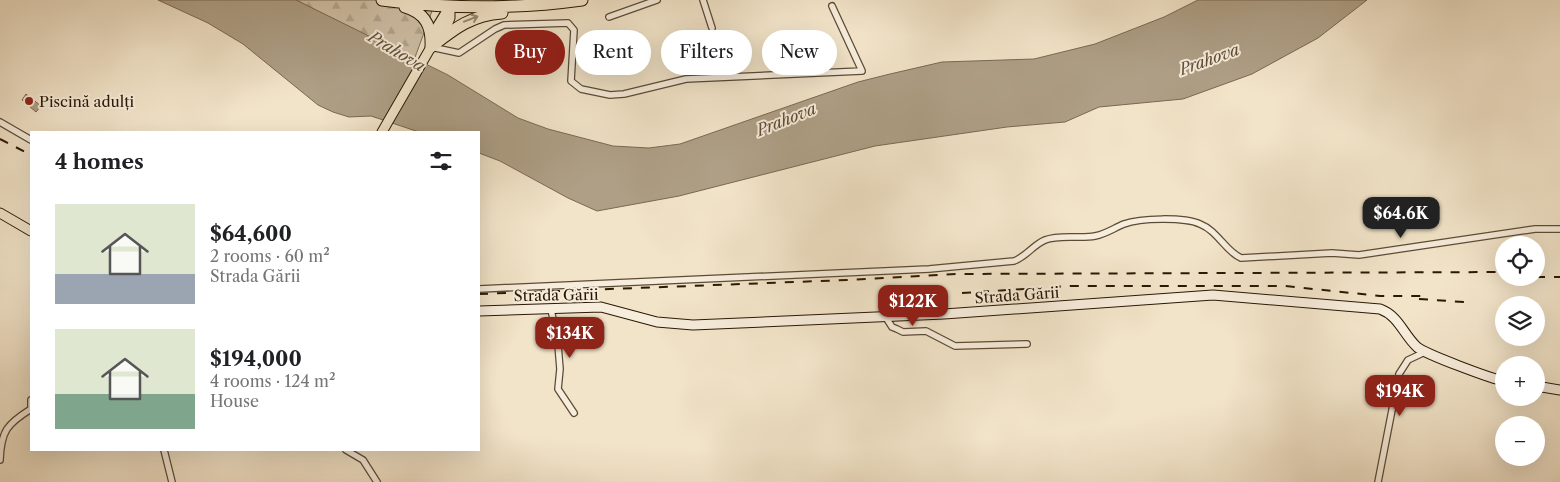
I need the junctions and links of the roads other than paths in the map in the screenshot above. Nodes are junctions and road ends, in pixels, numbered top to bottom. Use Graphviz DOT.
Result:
graph roads {
  1 [pos="381,0"];
  2 [pos="582,0"];
  3 [pos="658,0"];
  4 [pos="703,0"];
  5 [pos="450,3"];
  6 [pos="832,6"];
  7 [pos="609,17"];
  8 [pos="712,28"];
  9 [pos="432,48"];
  10 [pos="0,122"];
  11 [pos="383,131"];
  12 [pos="30,139"];
  13 [pos="0,213"];
  14 [pos="1560,229"];
  15 [pos="30,230"];
  16 [pos="480,289"];
  17 [pos="552,309"];
  18 [pos="480,311"];
  19 [pos="885,316"];
  20 [pos="1027,344"];
  21 [pos="1425,352"];
  22 [pos="1495,378"];
  23 [pos="1545,388"];
  24 [pos="1560,390"];
  25 [pos="30,410"];
  26 [pos="574,413"];
  27 [pos="1,437"];
  28 [pos="164,451"];
  29 [pos="348,451"];
  30 [pos="0,460"];
  31 [pos="172,482"];
  32 [pos="377,482"];
  33 [pos="1378,482"];
  1 -- 5 [label="highway"];
  1 -- 9 [label="highway"];
  2 -- 5 [label="highway"];
  9 -- 2 [label="highway, one-way"];
  3 -- 7 [label="street"];
  4 -- 8 [label="street"];
  5 -- 9 [label="main road"];
  6 -- 9 [label="street"];
  9 -- 11 [label="main road"];
  10 -- 12 [label="street"];
  13 -- 15 [label="main road"];
  14 -- 16 [label="street"];
  17 -- 18 [label="street, Strada Gării"];
  17 -- 19 [label="street, Strada Gării"];
  17 -- 26 [label="street"];
  19 -- 20 [label="street"];
  19 -- 21 [label="street, Strada Gării"];
  21 -- 22 [label="street"];
  21 -- 33 [label="street"];
  23 -- 24 [label="street"];
  25 -- 27 [label="street"];
  27 -- 30 [label="street"];
  28 -- 31 [label="street"];
  29 -- 32 [label="street"];
}
